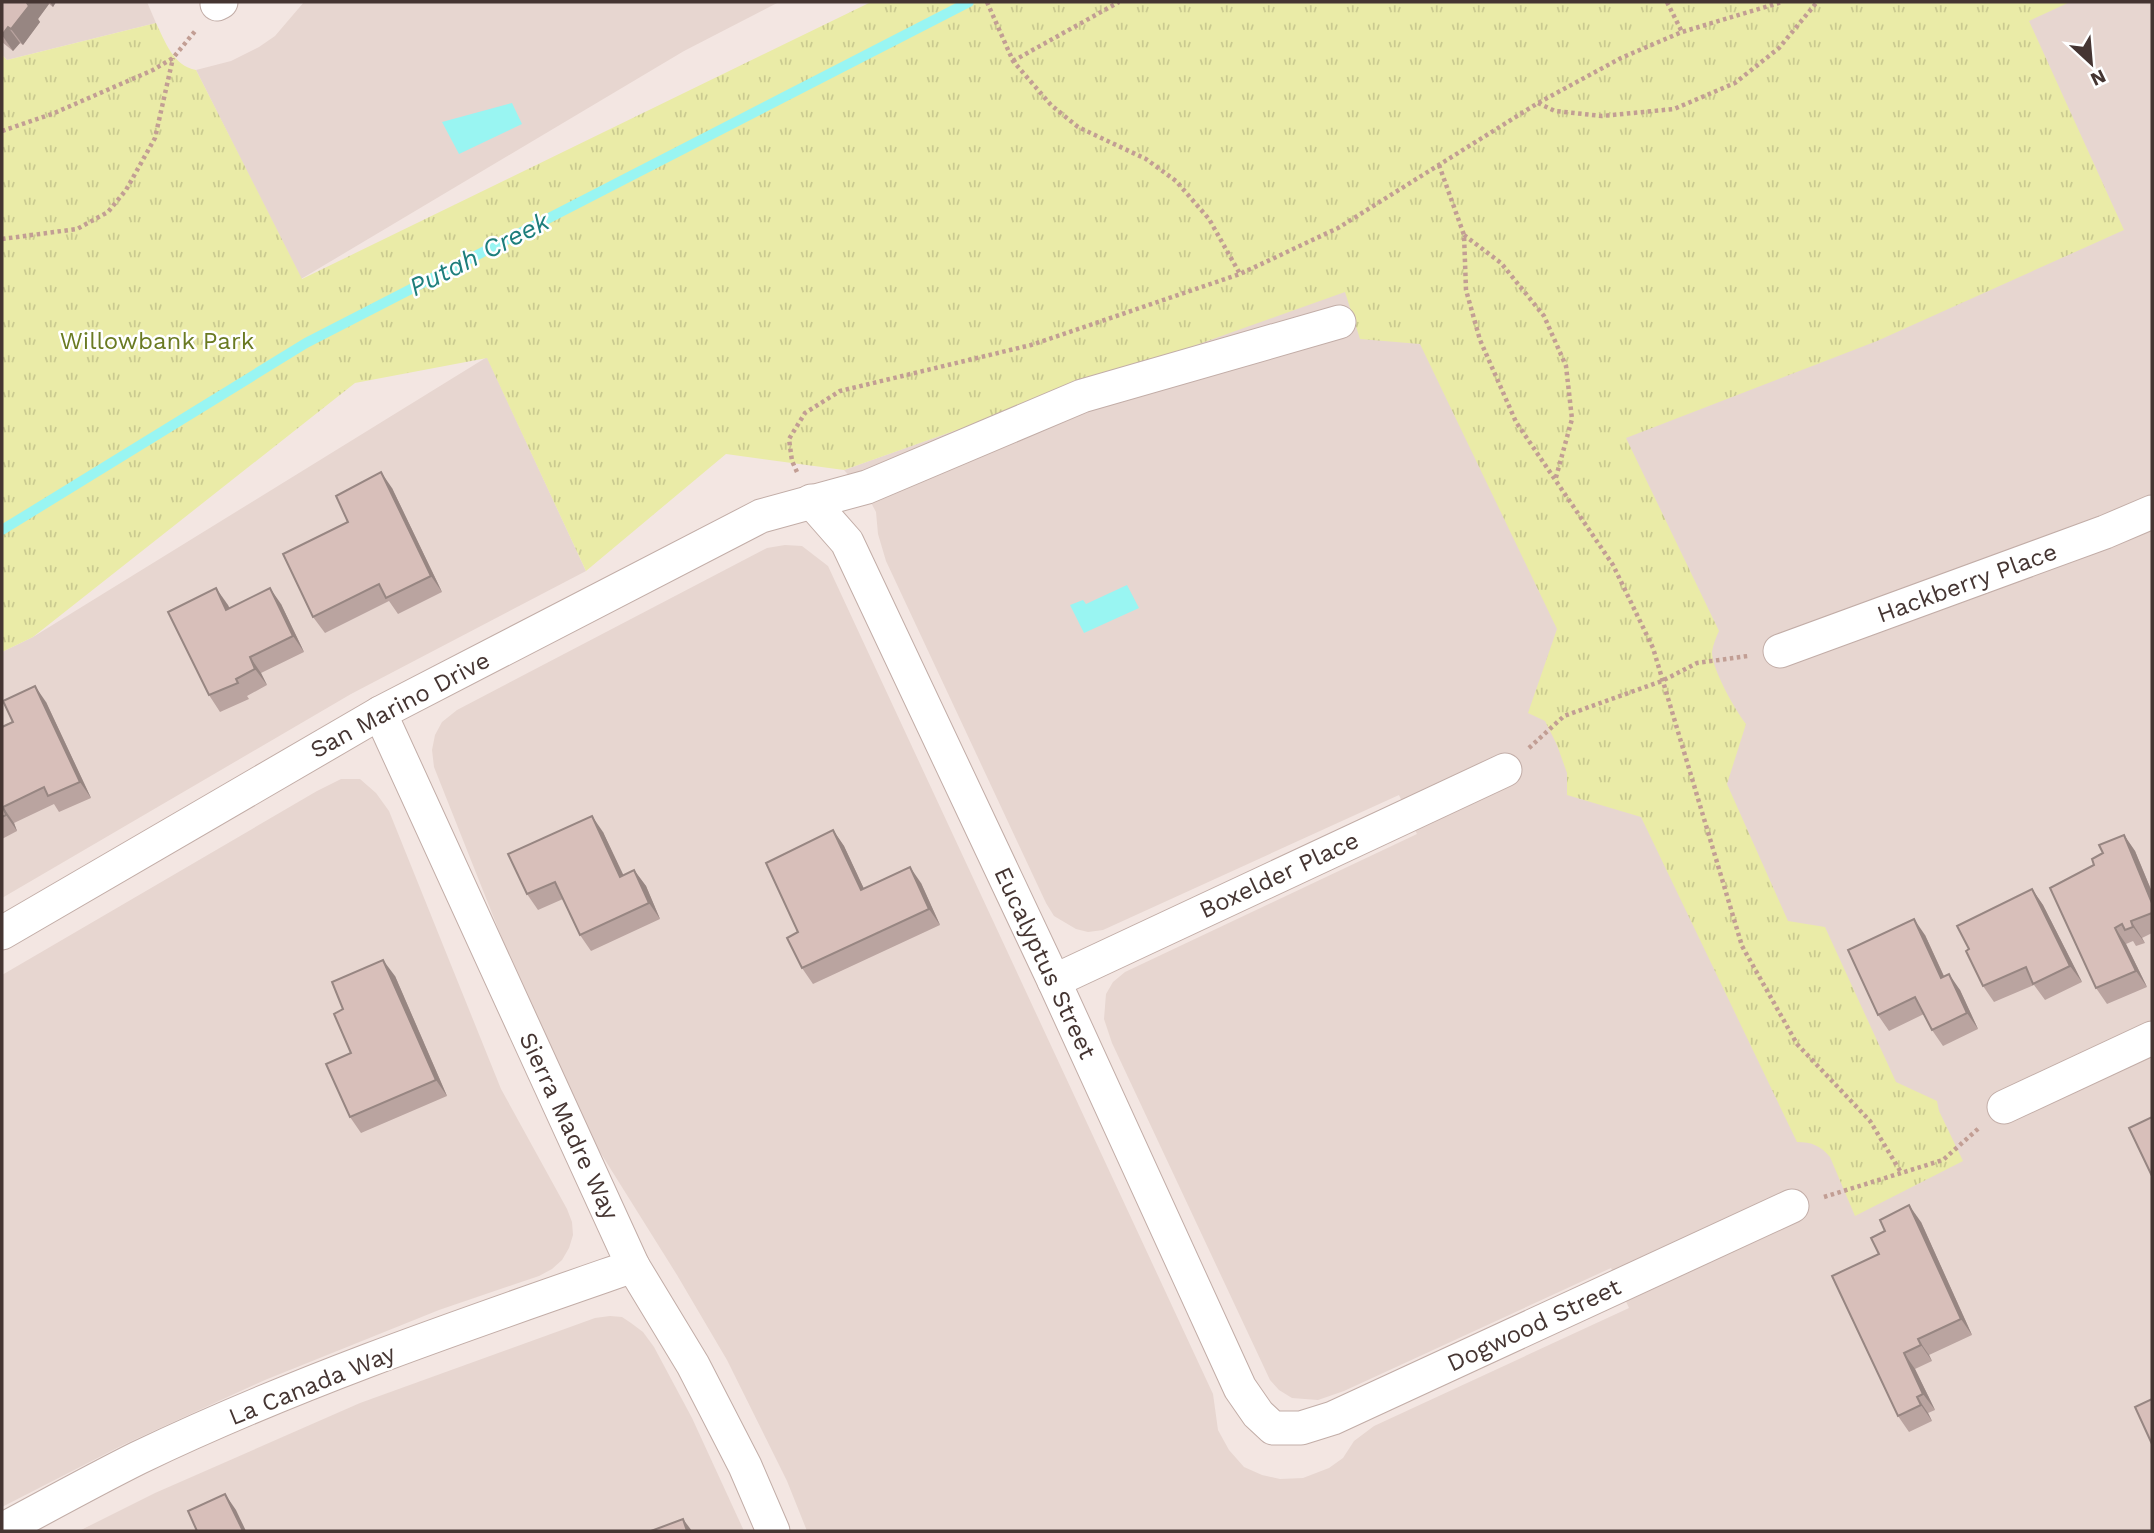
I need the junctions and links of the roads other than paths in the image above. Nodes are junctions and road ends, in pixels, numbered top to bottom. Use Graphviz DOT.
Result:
graph roads {
  1 [pos="1339,322"];
  2 [pos="810,502"];
  3 [pos="2152,512"];
  4 [pos="1780,651"];
  5 [pos="380,713"];
  6 [pos="1505,770"];
  7 [pos="2,933"];
  8 [pos="1054,981"];
  9 [pos="2152,1038"];
  10 [pos="2004,1107"];
  11 [pos="1792,1206"];
  12 [pos="633,1266"];
  13 [pos="1273,1428"];
  14 [pos="2,1530"];
  15 [pos="773,1531"];
  1 -- 2 [label="street, San Marino Drive"];
  2 -- 5 [label="street, San Marino Drive"];
  2 -- 8 [label="street, Eucalyptus Street"];
  3 -- 4 [label="street, Hackberry Place"];
  5 -- 7 [label="street, San Marino Drive"];
  5 -- 12 [label="street, Sierra Madre Way"];
  6 -- 8 [label="street, Boxelder Place"];
  8 -- 13 [label="street, Eucalyptus Street"];
  9 -- 10 [label="street"];
  11 -- 13 [label="street, Dogwood Street"];
  12 -- 14 [label="street, La Canada Way"];
  12 -- 15 [label="street, Sierra Madre Way"];
}
